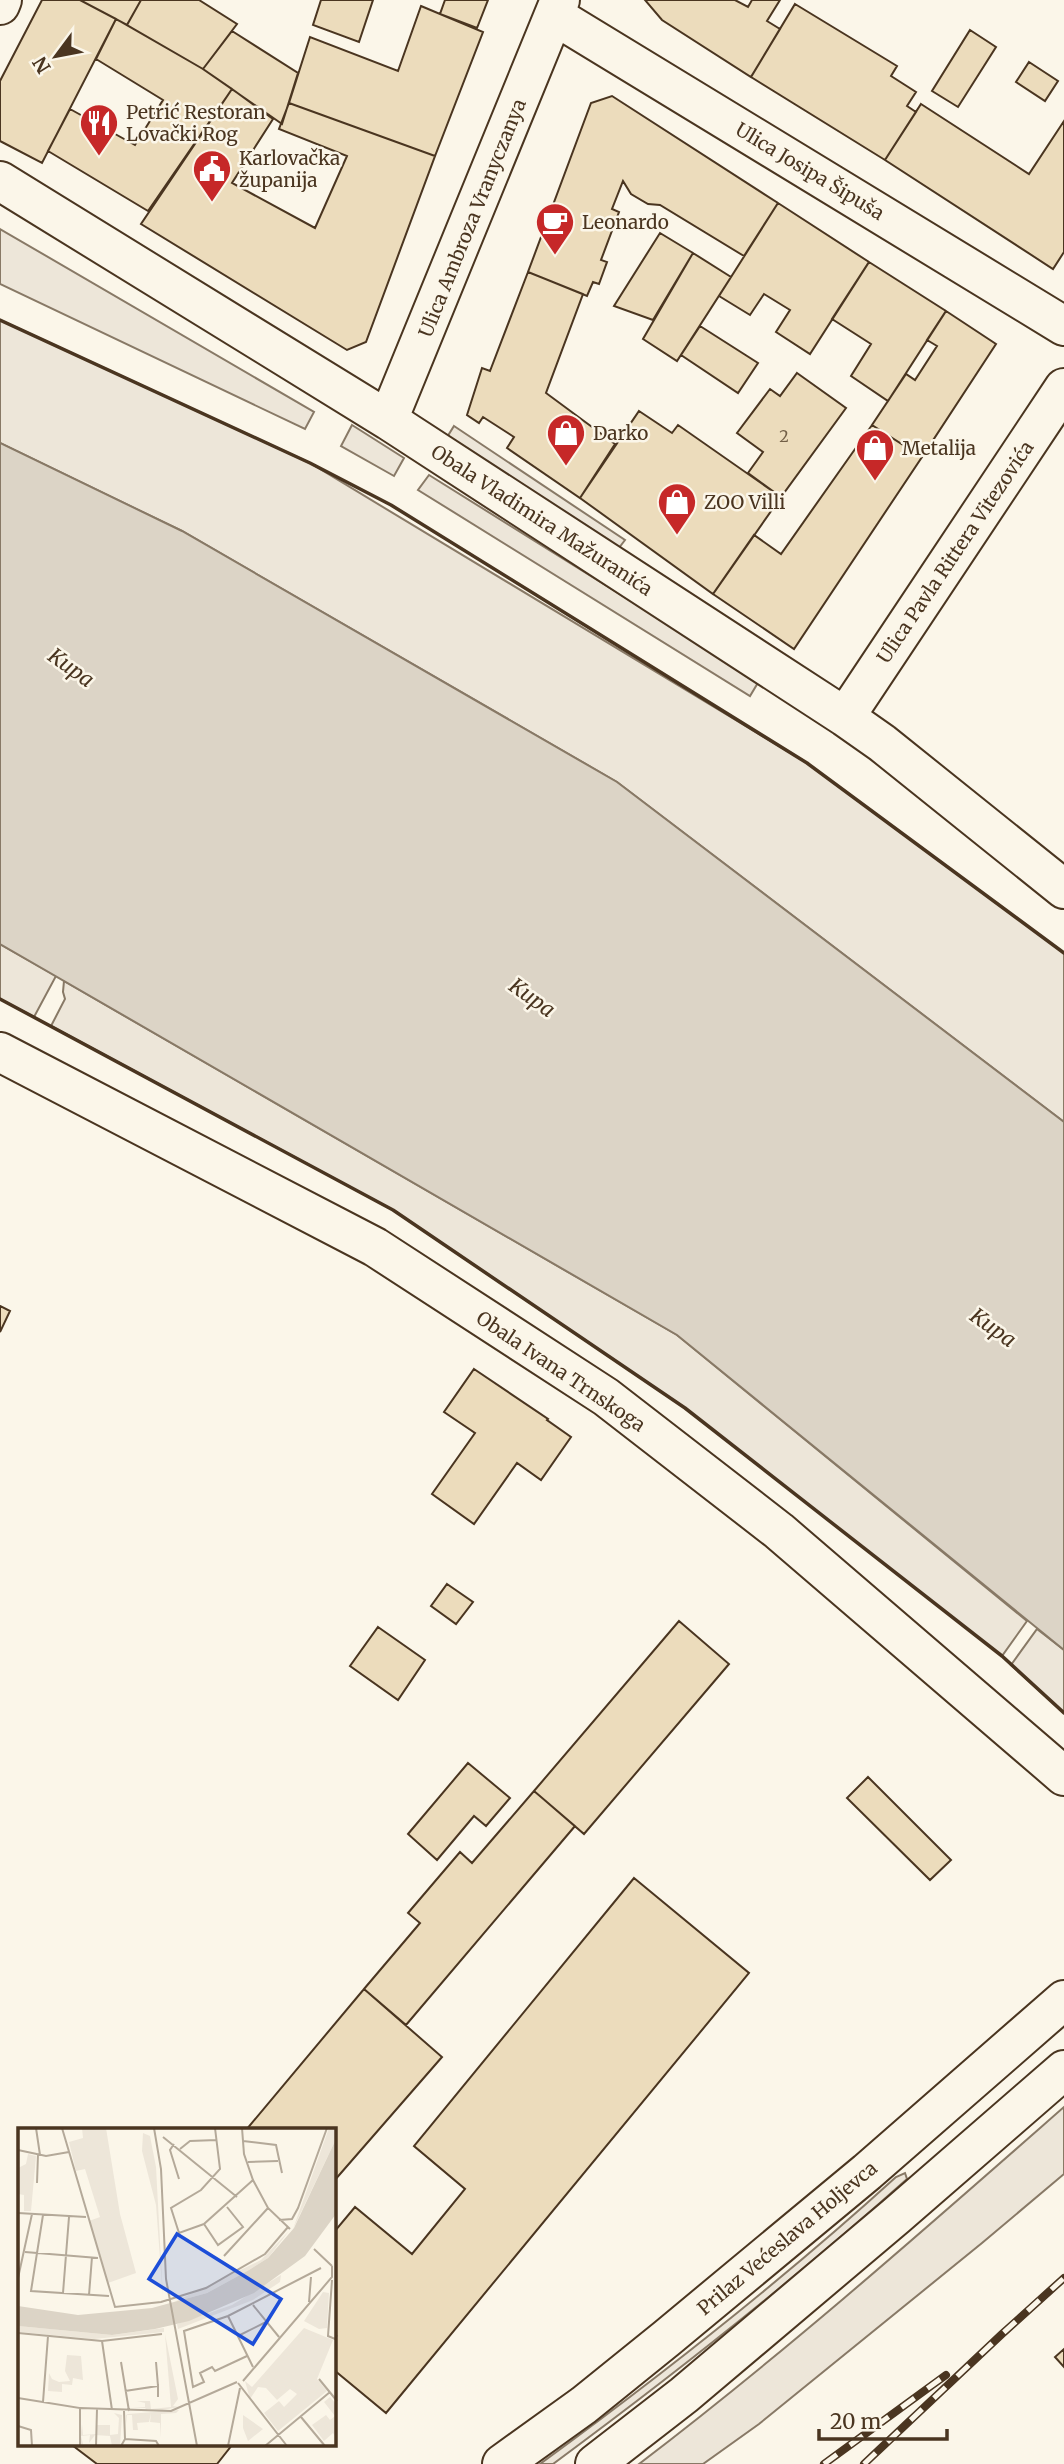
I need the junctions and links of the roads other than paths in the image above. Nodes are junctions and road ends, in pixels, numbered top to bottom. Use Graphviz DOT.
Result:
graph roads {
  1 [pos="558,8"];
  2 [pos="0,181"];
  3 [pos="1064,326"];
  4 [pos="1064,388"];
  5 [pos="388,419"];
  6 [pos="845,717"];
  7 [pos="1064,889"];
  8 [pos="0,1052"];
  9 [pos="1064,1776"];
  10 [pos="1064,2000"];
  11 [pos="1064,2070"];
  12 [pos="502,2464"];
  13 [pos="595,2464"];
  1 -- 3 [label="main road, Ulica Josipa Šipuša"];
  1 -- 5 [label="main road, Ulica Ambroza Vranyczanya"];
  2 -- 5 [label="main road, Obala Vladimira Mažuranića"];
  4 -- 6 [label="main road, Ulica Pavla Rittera Vitezovića"];
  5 -- 6 [label="main road, Obala Vladimira Mažuranića"];
  6 -- 7 [label="main road, Obala Vladimira Mažuranića"];
  8 -- 9 [label="main road, Obala Ivana Trnskoga"];
  10 -- 12 [label="main road, Prilaz Većeslava Holjevca"];
  11 -- 13 [label="main road"];
}
